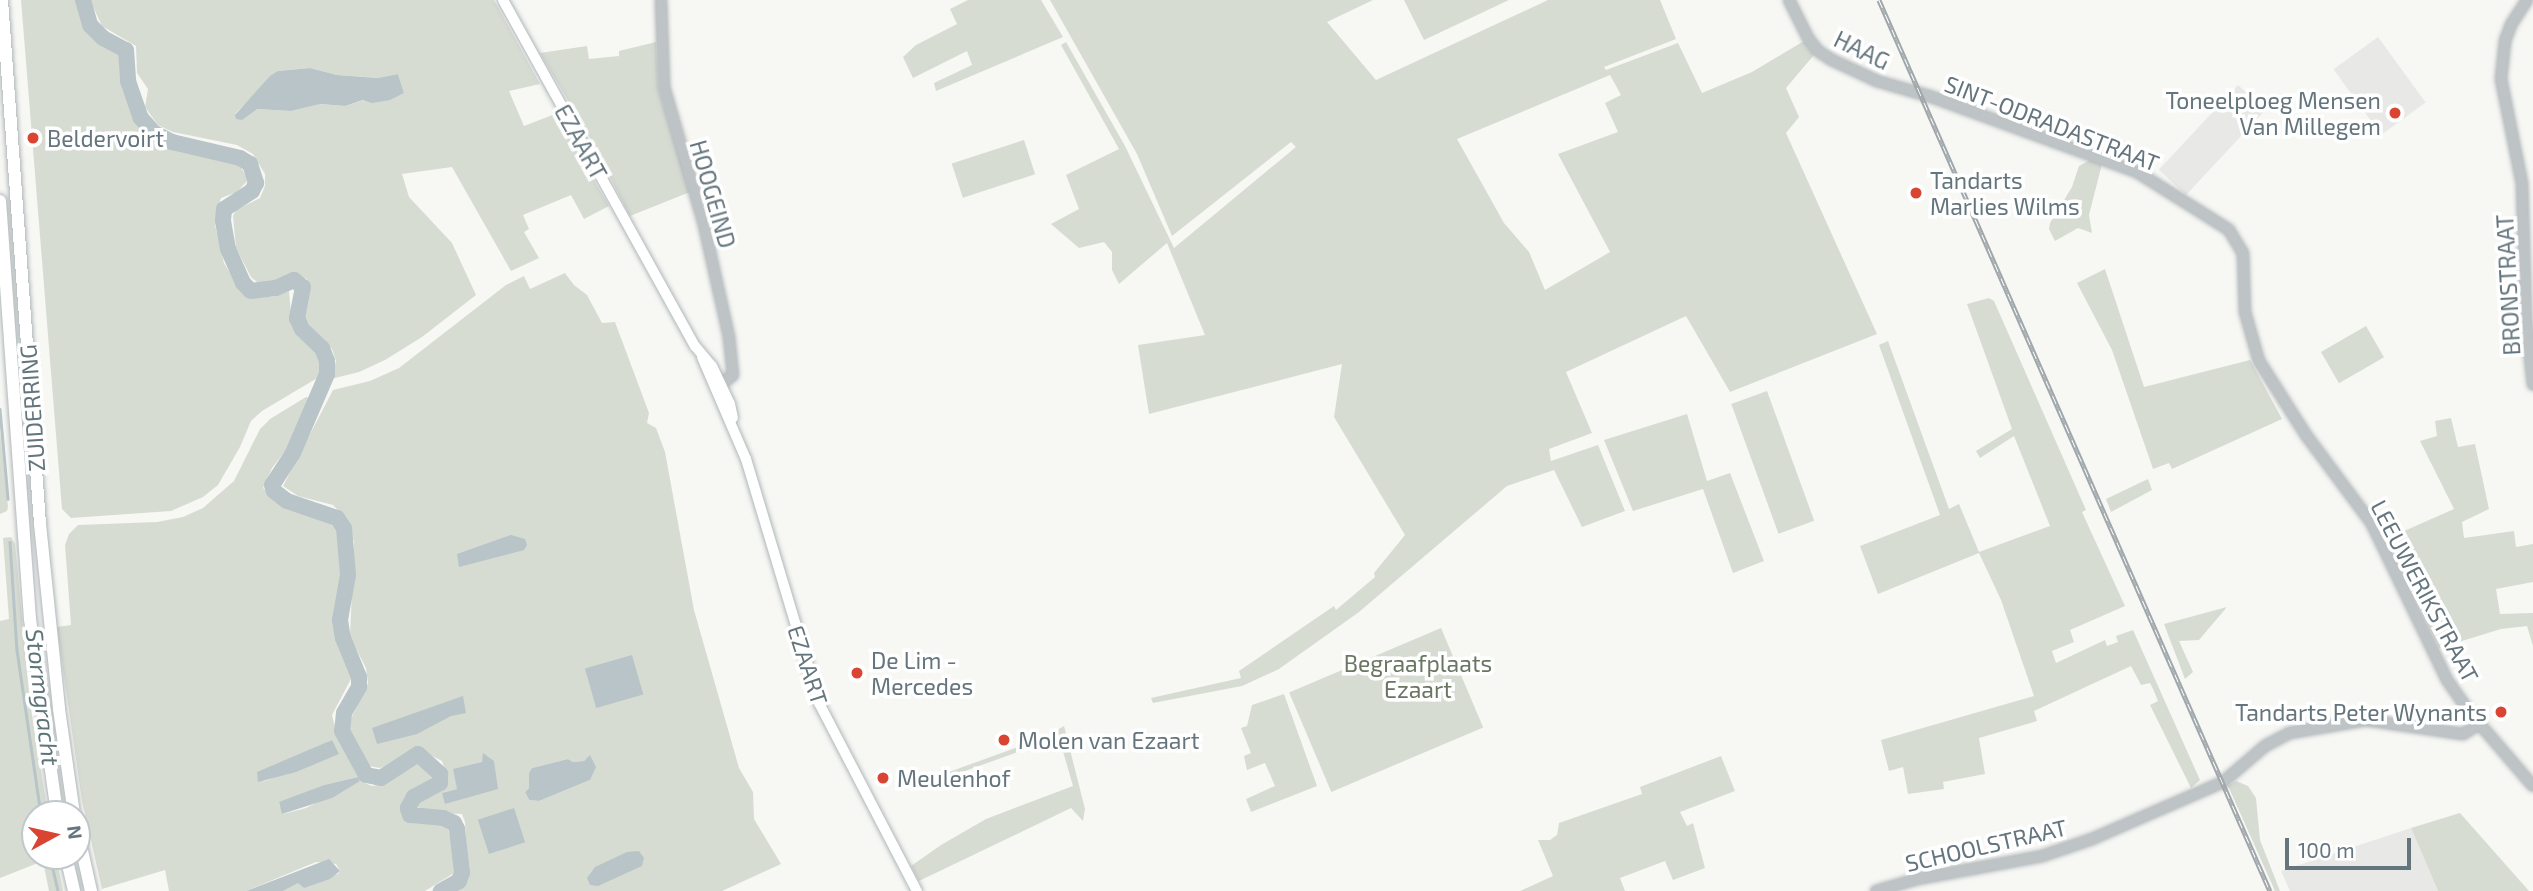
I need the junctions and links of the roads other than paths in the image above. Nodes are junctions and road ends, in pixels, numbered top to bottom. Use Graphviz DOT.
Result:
graph roads {
  1 [pos="2,0"];
  2 [pos="503,0"];
  3 [pos="661,0"];
  4 [pos="1790,0"];
  5 [pos="2527,0"];
  6 [pos="1905,90"];
  7 [pos="0,201"];
  8 [pos="2243,253"];
  9 [pos="2533,385"];
  10 [pos="718,387"];
  11 [pos="2479,724"];
  12 [pos="2533,786"];
  13 [pos="55,800"];
  14 [pos="72,800"];
  15 [pos="69,870"];
  16 [pos="86,870"];
  17 [pos="74,891"];
  18 [pos="91,891"];
  19 [pos="916,891"];
  20 [pos="1876,891"];
  1 -- 14 [label="highway, ZUIDERRING"];
  2 -- 10 [label="main road, EZAART"];
  3 -- 10 [label="street, HOOGEIND"];
  4 -- 6 [label="street, HAAG"];
  5 -- 9 [label="street, BRONSTRAAT"];
  6 -- 8 [label="street, SINT-ODRADASTRAAT"];
  7 -- 13 [label="highway, ZUIDERRING"];
  8 -- 11 [label="street, LEEUWERIKSTRAAT"];
  10 -- 19 [label="main road, EZAART"];
  11 -- 12 [label="street, LEEUWERIKSTRAAT"];
  11 -- 20 [label="street, SCHOOLSTRAAT"];
  15 -- 17 [label="highway"];
  16 -- 18 [label="highway"];
}
